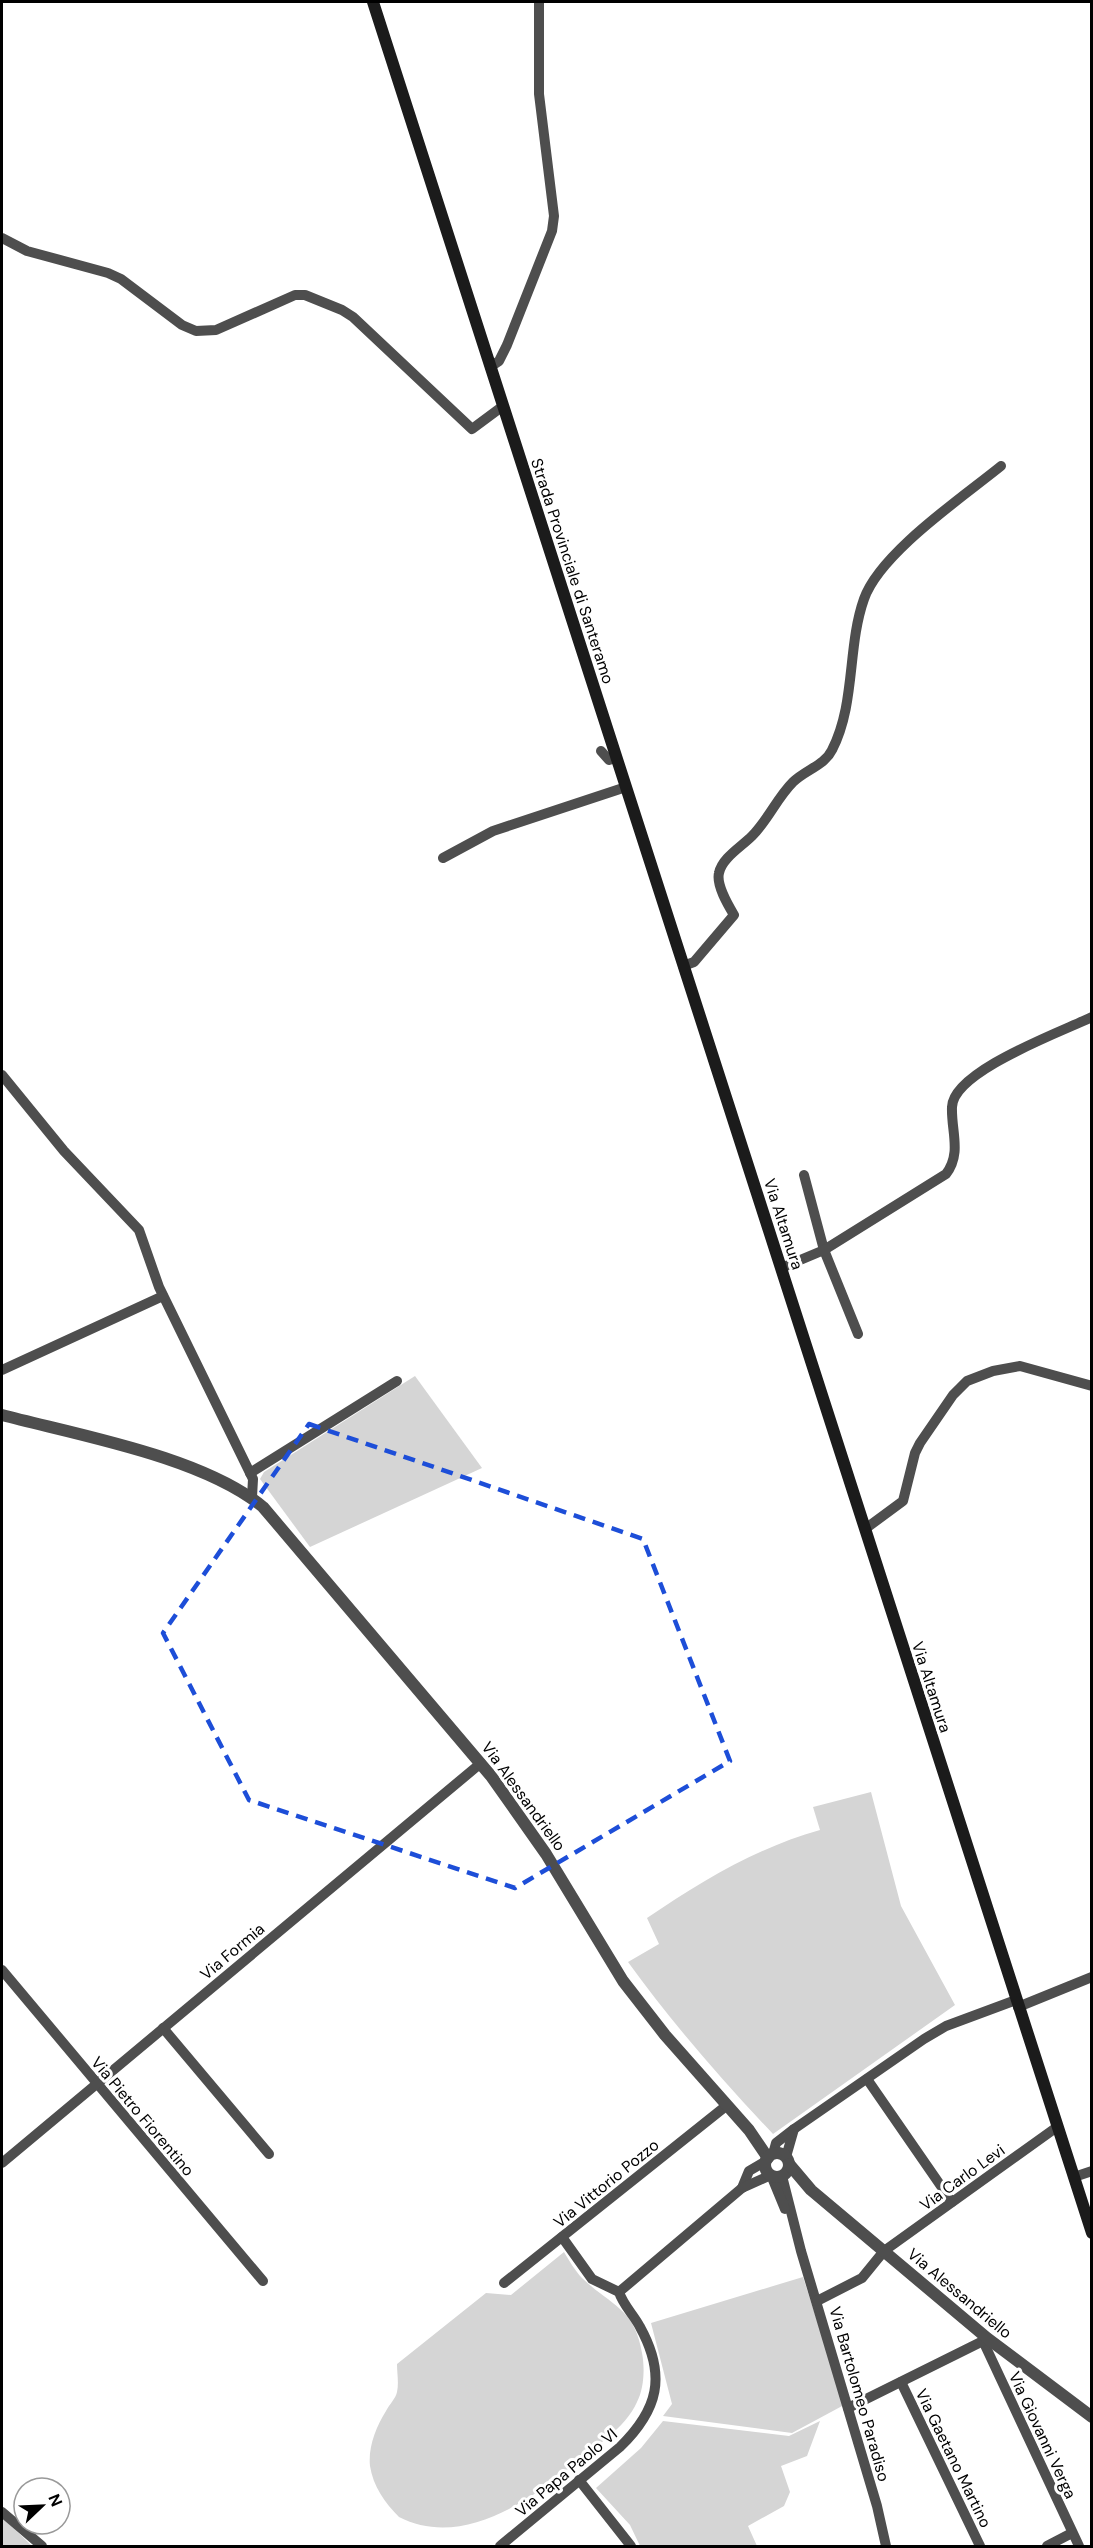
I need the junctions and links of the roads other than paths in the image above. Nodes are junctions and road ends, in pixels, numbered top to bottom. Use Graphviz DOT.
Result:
graph roads {
  1 [pos="373,2"];
  2 [pos="539,2"];
  3 [pos="2,238"];
  4 [pos="490,367"];
  5 [pos="503,406"];
  6 [pos="1001,466"];
  7 [pos="601,751"];
  8 [pos="616,758"];
  9 [pos="626,788"];
  10 [pos="443,858"];
  11 [pos="683,966"];
  12 [pos="1092,1017"];
  13 [pos="2,1075"];
  14 [pos="742,1150"];
  15 [pos="804,1175"];
  16 [pos="824,1250"];
  17 [pos="781,1268"];
  18 [pos="163,1296"];
  19 [pos="858,1334"];
  20 [pos="2,1370"];
  21 [pos="397,1381"];
  22 [pos="1092,1386"];
  23 [pos="2,1415"];
  24 [pos="250,1473"];
  25 [pos="252,1497"];
  26 [pos="865,1528"];
  27 [pos="481,1763"];
  28 [pos="2,1970"];
  29 [pos="1092,1977"];
  30 [pos="1017,2003"];
  31 [pos="163,2028"];
  32 [pos="867,2079"];
  33 [pos="96,2084"];
  34 [pos="726,2106"];
  35 [pos="1057,2127"];
  36 [pos="794,2129"];
  37 [pos="269,2154"];
  38 [pos="769,2158"];
  39 [pos="788,2161"];
  40 [pos="2,2163"];
  41 [pos="1092,2172"];
  42 [pos="776,2176"];
  43 [pos="1074,2177"];
  44 [pos="742,2188"];
  45 [pos="811,2190"];
  46 [pos="952,2202"];
  47 [pos="1092,2233"];
  48 [pos="562,2237"];
  49 [pos="884,2251"];
  50 [pos="263,2281"];
  51 [pos="504,2283"];
  52 [pos="619,2292"];
  53 [pos="817,2301"];
  54 [pos="985,2340"];
  55 [pos="901,2382"];
  56 [pos="848,2408"];
  57 [pos="1092,2417"];
  58 [pos="579,2480"];
  59 [pos="2,2511"];
  60 [pos="1072,2533"];
  61 [pos="42,2547"];
  62 [pos="500,2547"];
  63 [pos="631,2547"];
  64 [pos="886,2547"];
  65 [pos="980,2547"];
  66 [pos="1047,2547"];
  67 [pos="1079,2547"];
  1 -- 4 [label="main road, Strada Provinciale di Santeramo"];
  2 -- 4 [label="street"];
  3 -- 5 [label="street"];
  4 -- 5 [label="main road, Strada Provinciale di Santeramo"];
  5 -- 8 [label="main road, Strada Provinciale di Santeramo"];
  6 -- 11 [label="street"];
  7 -- 8 [label="street"];
  8 -- 9 [label="main road, Strada Provinciale di Santeramo"];
  9 -- 10 [label="street"];
  9 -- 11 [label="main road, Strada Provinciale di Santeramo"];
  11 -- 14 [label="main road, Strada Provinciale di Santeramo"];
  12 -- 16 [label="street"];
  13 -- 18 [label="street"];
  14 -- 17 [label="main road, Via Altamura"];
  15 -- 16 [label="street"];
  16 -- 17 [label="street"];
  16 -- 19 [label="street"];
  17 -- 26 [label="main road, Via Altamura"];
  18 -- 20 [label="street"];
  18 -- 24 [label="street"];
  21 -- 24 [label="street"];
  22 -- 26 [label="street"];
  23 -- 25 [label="street, Via Alessandriello"];
  24 -- 25 [label="street"];
  25 -- 27 [label="street, Via Alessandriello"];
  26 -- 30 [label="main road, Via Altamura"];
  27 -- 31 [label="street, Via Formia"];
  27 -- 34 [label="street, Via Alessandriello"];
  28 -- 33 [label="street, Via Pietro Fiorentino"];
  29 -- 30 [label="street"];
  30 -- 32 [label="street"];
  30 -- 35 [label="main road, Via Altamura"];
  31 -- 33 [label="street, Via Formia"];
  31 -- 37 [label="street"];
  32 -- 36 [label="street"];
  32 -- 46 [label="street"];
  33 -- 40 [label="street, Via Formia"];
  33 -- 50 [label="street, Via Pietro Fiorentino"];
  34 -- 38 [label="street, Via Alessandriello"];
  34 -- 48 [label="street, Via Vittorio Pozzo"];
  35 -- 43 [label="main road, Via Altamura"];
  35 -- 46 [label="street, Via Carlo Levi"];
  36 -- 38 [label="street"];
  36 -- 39 [label="street"];
  38 -- 39 [label="street"];
  38 -- 42 [label="street, Via Alessandriello"];
  38 -- 44 [label="street"];
  39 -- 42 [label="street"];
  39 -- 45 [label="street, Via Alessandriello"];
  41 -- 43 [label="street"];
  42 -- 44 [label="street"];
  42 -- 45 [label="street, Via Alessandriello"];
  42 -- 53 [label="street, Via Bartolomeo Paradiso"];
  43 -- 47 [label="main road, Via Altamura"];
  44 -- 52 [label="street"];
  45 -- 49 [label="street, Via Alessandriello"];
  46 -- 49 [label="street, Via Carlo Levi"];
  48 -- 51 [label="street, Via Vittorio Pozzo"];
  48 -- 52 [label="street"];
  49 -- 53 [label="street, Via Carlo Levi"];
  49 -- 54 [label="street, Via Alessandriello"];
  52 -- 58 [label="street, Via Papa Paolo VI"];
  53 -- 56 [label="street, Via Bartolomeo Paradiso"];
  54 -- 55 [label="street"];
  54 -- 57 [label="street, Via Alessandriello"];
  54 -- 60 [label="street, Via Giovanni Verga"];
  55 -- 56 [label="street"];
  55 -- 65 [label="street, Via Gaetano Martino"];
  56 -- 64 [label="street, Via Bartolomeo Paradiso"];
  58 -- 62 [label="street, Via Papa Paolo VI"];
  58 -- 63 [label="street"];
  59 -- 61 [label="street"];
  60 -- 66 [label="street"];
  60 -- 67 [label="street, Via Giovanni Verga"];
}
